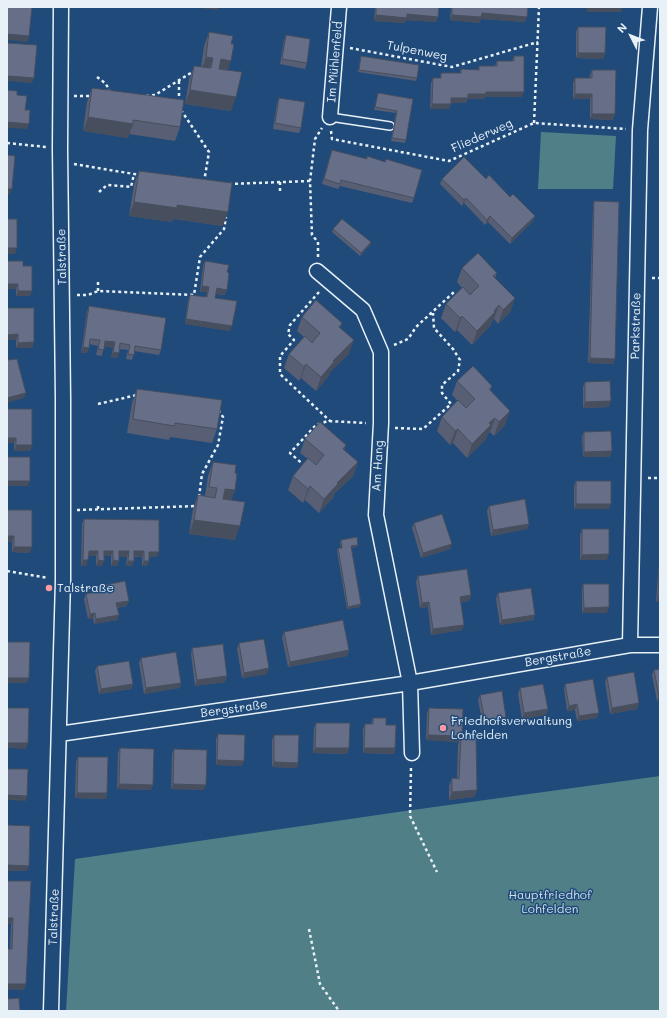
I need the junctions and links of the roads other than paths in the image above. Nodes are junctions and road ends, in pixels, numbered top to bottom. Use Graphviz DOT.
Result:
graph roads {
  1 [pos="61,7"];
  2 [pos="339,7"];
  3 [pos="650,8"];
  4 [pos="330,117"];
  5 [pos="390,126"];
  6 [pos="317,271"];
  7 [pos="630,645"];
  8 [pos="660,645"];
  9 [pos="410,683"];
  10 [pos="59,734"];
  11 [pos="412,753"];
  12 [pos="51,1011"];
  1 -- 10 [label="street, Talstraße"];
  2 -- 4 [label="street, Im Mühlenfeld"];
  3 -- 7 [label="street, Parkstraße"];
  4 -- 5 [label="lane"];
  6 -- 9 [label="street, Am Hang"];
  7 -- 8 [label="street, Bergstraße"];
  7 -- 9 [label="street, Bergstraße"];
  9 -- 10 [label="street, Bergstraße"];
  9 -- 11 [label="street"];
  10 -- 12 [label="street, Talstraße"];
}
